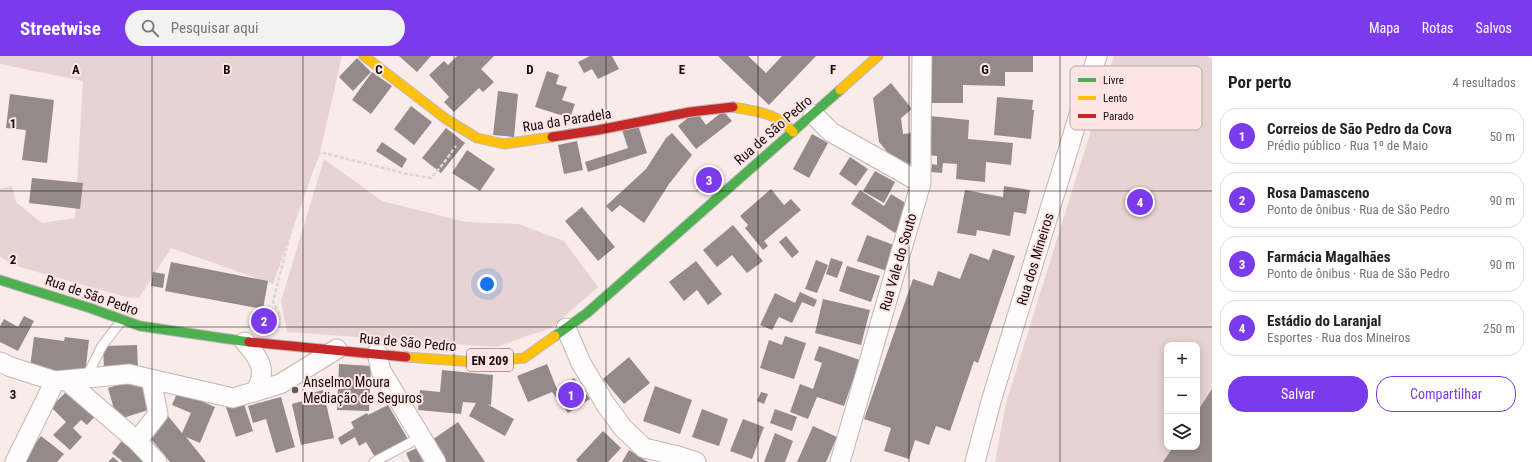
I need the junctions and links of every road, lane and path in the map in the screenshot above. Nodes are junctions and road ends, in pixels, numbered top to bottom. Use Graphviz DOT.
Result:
graph roads {
  1 [pos="364,56"];
  2 [pos="878,56"];
  3 [pos="922,56"];
  4 [pos="1097,56"];
  5 [pos="1094,66"];
  6 [pos="813,114"];
  7 [pos="1074,130"];
  8 [pos="466,131"];
  9 [pos="793,132"];
  10 [pos="921,183"];
  11 [pos="0,280"];
  12 [pos="122,320"];
  13 [pos="566,328"];
  14 [pos="246,342"];
  15 [pos="278,345"];
  16 [pos="337,349"];
  17 [pos="377,353"];
  18 [pos="0,362"];
  19 [pos="85,378"];
  20 [pos="151,379"];
  21 [pos="60,380"];
  22 [pos="255,392"];
  23 [pos="421,437"];
  24 [pos="137,441"];
  25 [pos="15,462"];
  26 [pos="157,462"];
  27 [pos="374,462"];
  28 [pos="436,462"];
  29 [pos="696,462"];
  30 [pos="840,462"];
  31 [pos="975,462"];
  1 -- 8 [label="main road, Rua da Paradela"];
  2 -- 6 [label="main road, Rua de São Pedro / EN 209"];
  3 -- 10 [label="street, Rua Vale do Souto"];
  4 -- 5 [label="street, Rua dos Mineiros"];
  6 -- 9 [label="main road, Rua de São Pedro / EN 209"];
  6 -- 10 [label="street"];
  7 -- 31 [label="street, Rua dos Mineiros"];
  8 -- 9 [label="main road, Rua da Paradela"];
  8 -- 15 [label="path"];
  9 -- 13 [label="main road, Rua de São Pedro / EN 209"];
  10 -- 30 [label="street, Rua Vale do Souto"];
  11 -- 12 [label="main road, Rua de São Pedro / EN 209"];
  12 -- 14 [label="main road, Rua de São Pedro / EN 209"];
  12 -- 19 [label="lane"];
  13 -- 17 [label="main road, Rua de São Pedro / EN 209"];
  13 -- 29 [label="street"];
  14 -- 15 [label="main road, Rua de São Pedro / EN 209"];
  14 -- 22 [label="street"];
  15 -- 16 [label="main road, Rua de São Pedro / EN 209"];
  16 -- 17 [label="main road, Rua de São Pedro / EN 209"];
  16 -- 22 [label="street"];
  17 -- 23 [label="street"];
  18 -- 21 [label="street"];
  19 -- 20 [label="street"];
  19 -- 21 [label="street"];
  20 -- 22 [label="street"];
  20 -- 24 [label="street"];
  21 -- 24 [label="street"];
  21 -- 25 [label="street"];
  23 -- 27 [label="lane"];
  23 -- 28 [label="street"];
  24 -- 26 [label="street"];
}
